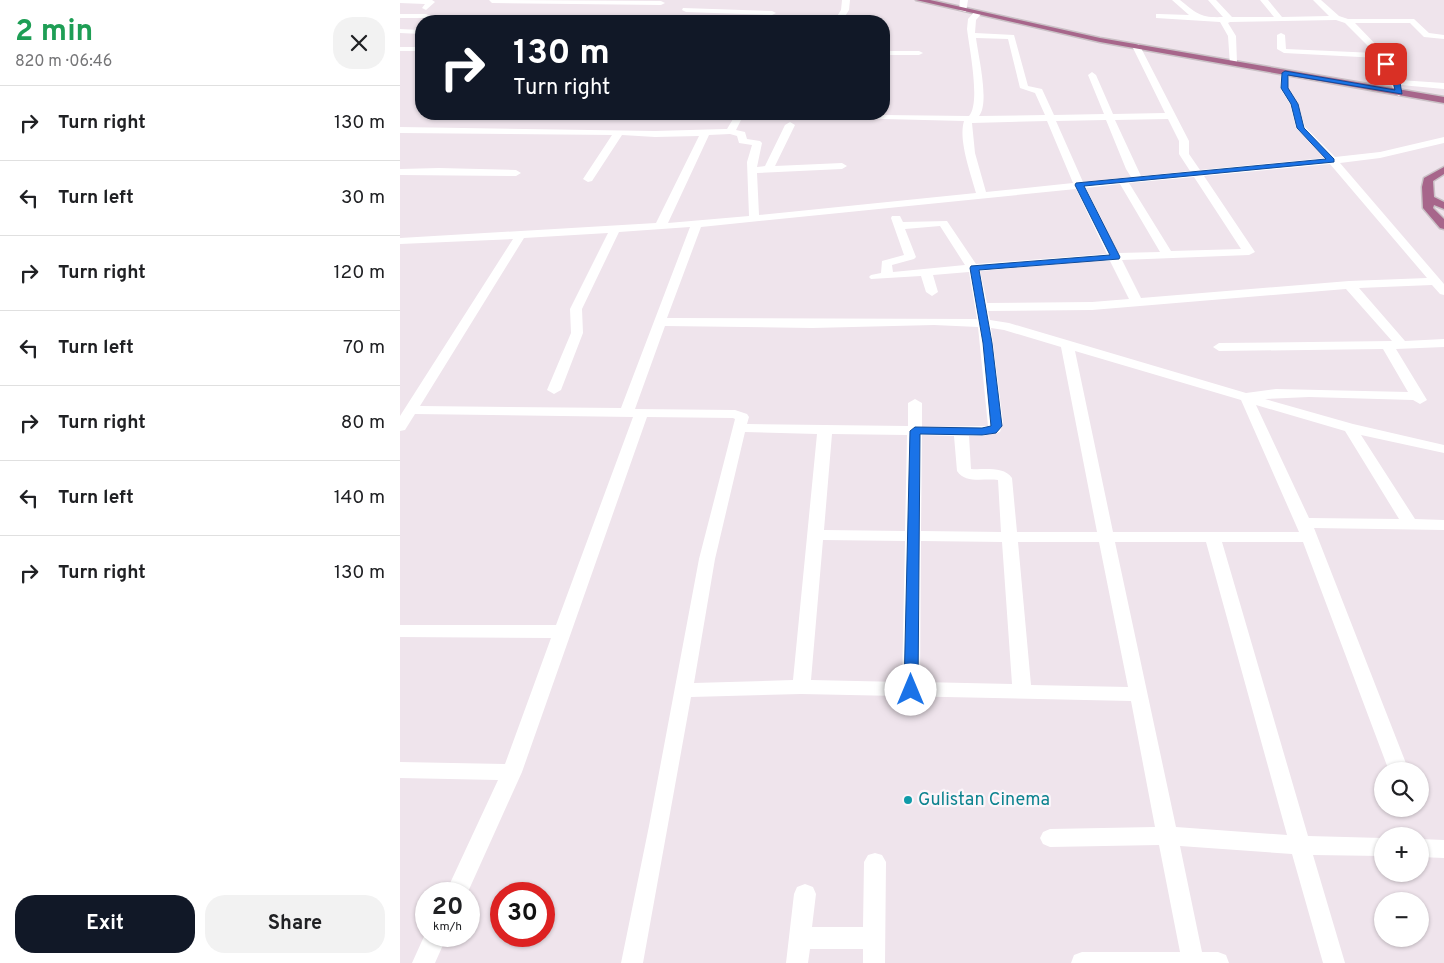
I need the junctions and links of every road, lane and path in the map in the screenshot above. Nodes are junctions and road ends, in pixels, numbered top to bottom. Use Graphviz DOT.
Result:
graph roads {
  1 [pos="846,0"];
  2 [pos="920,0"];
  3 [pos="964,0"];
  4 [pos="1176,0"];
  5 [pos="1212,0"];
  6 [pos="1264,0"];
  7 [pos="1317,0"];
  8 [pos="400,1"];
  9 [pos="492,1"];
  10 [pos="600,1"];
  11 [pos="661,3"];
  12 [pos="594,9"];
  13 [pos="686,10"];
  14 [pos="963,10"];
  15 [pos="978,14"];
  16 [pos="771,15"];
  17 [pos="841,15"];
  18 [pos="400,16"];
  19 [pos="1159,16"];
  20 [pos="1196,17"];
  21 [pos="1279,18"];
  22 [pos="1336,18"];
  23 [pos="1229,19"];
  24 [pos="1348,20"];
  25 [pos="400,31"];
  26 [pos="415,32"];
  27 [pos="973,35"];
  28 [pos="1281,35"];
  29 [pos="1444,38"];
  30 [pos="1136,46"];
  31 [pos="400,49"];
  32 [pos="415,49"];
  33 [pos="890,53"];
  34 [pos="919,53"];
  35 [pos="1380,56"];
  36 [pos="1233,63"];
  37 [pos="1285,73"];
  38 [pos="1092,75"];
  39 [pos="1397,82"];
  40 [pos="1444,86"];
  41 [pos="1399,93"];
  42 [pos="1444,100"];
  43 [pos="1171,116"];
  44 [pos="890,117"];
  45 [pos="1051,118"];
  46 [pos="1109,118"];
  47 [pos="973,119"];
  48 [pos="736,120"];
  49 [pos="790,125"];
  50 [pos="400,130"];
  51 [pos="730,131"];
  52 [pos="619,132"];
  53 [pos="705,133"];
  54 [pos="1444,140"];
  55 [pos="1331,160"];
  56 [pos="842,166"];
  57 [pos="769,169"];
  58 [pos="752,170"];
  59 [pos="1444,170"];
  60 [pos="1195,172"];
  61 [pos="516,173"];
  62 [pos="402,175"];
  63 [pos="1137,178"];
  64 [pos="588,179"];
  65 [pos="1122,180"];
  66 [pos="1079,185"];
  67 [pos="982,195"];
  68 [pos="1430,199"];
  69 [pos="890,205"];
  70 [pos="1444,206"];
  71 [pos="754,218"];
  72 [pos="697,222"];
  73 [pos="661,225"];
  74 [pos="899,226"];
  75 [pos="1444,226"];
  76 [pos="616,228"];
  77 [pos="520,236"];
  78 [pos="400,241"];
  79 [pos="1168,256"];
  80 [pos="1116,257"];
  81 [pos="974,268"];
  82 [pos="926,272"];
  83 [pos="1349,285"];
  84 [pos="1440,286"];
  85 [pos="932,292"];
  86 [pos="1137,302"];
  87 [pos="982,307"];
  88 [pos="660,322"];
  89 [pos="984,323"];
  90 [pos="1444,343"];
  91 [pos="1067,344"];
  92 [pos="1219,346"];
  93 [pos="1395,346"];
  94 [pos="554,390"];
  95 [pos="1246,398"];
  96 [pos="915,403"];
  97 [pos="411,410"];
  98 [pos="634,413"];
  99 [pos="400,427"];
  100 [pos="740,428"];
  101 [pos="1350,428"];
  102 [pos="825,429"];
  103 [pos="915,431"];
  104 [pos="961,431"];
  105 [pos="1444,449"];
  106 [pos="1411,525"];
  107 [pos="1444,525"];
  108 [pos="1307,530"];
  109 [pos="815,535"];
  110 [pos="912,536"];
  111 [pos="1009,537"];
  112 [pos="1212,537"];
  113 [pos="1106,538"];
  114 [pos="400,631"];
  115 [pos="563,632"];
  116 [pos="801,687"];
  117 [pos="684,690"];
  118 [pos="911,690"];
  119 [pos="1022,692"];
  120 [pos="1139,694"];
  121 [pos="1396,762"];
  122 [pos="400,770"];
  123 [pos="512,772"];
  124 [pos="1168,836"];
  125 [pos="1050,838"];
  126 [pos="1299,845"];
  127 [pos="1374,847"];
  128 [pos="1429,848"];
  129 [pos="1444,849"];
  130 [pos="875,862"];
  131 [pos="462,882"];
  132 [pos="805,894"];
  133 [pos="800,938"];
  134 [pos="874,938"];
  135 [pos="431,947"];
  136 [pos="1192,962"];
  137 [pos="423,963"];
  138 [pos="632,963"];
  139 [pos="796,963"];
  140 [pos="874,963"];
  141 [pos="1082,963"];
  142 [pos="1218,963"];
  143 [pos="1334,963"];
  1 -- 17 [label="street"];
  2 -- 14 [label="main road"];
  3 -- 14 [label="street"];
  4 -- 20 [label="street"];
  5 -- 23 [label="street"];
  6 -- 21 [label="street"];
  7 -- 22 [label="street"];
  8 -- 18 [label="street"];
  9 -- 10 [label="street"];
  10 -- 11 [label="street"];
  10 -- 12 [label="street"];
  13 -- 16 [label="street"];
  14 -- 15 [label="main road"];
  15 -- 27 [label="street"];
  15 -- 30 [label="main road"];
  19 -- 20 [label="street"];
  20 -- 23 [label="street"];
  21 -- 22 [label="street"];
  21 -- 23 [label="street"];
  22 -- 24 [label="street"];
  23 -- 36 [label="street"];
  24 -- 29 [label="street"];
  24 -- 35 [label="street"];
  25 -- 26 [label="street"];
  27 -- 45 [label="street"];
  27 -- 47 [label="street"];
  28 -- 35 [label="street"];
  30 -- 36 [label="main road"];
  30 -- 43 [label="street"];
  31 -- 32 [label="street"];
  33 -- 34 [label="street"];
  35 -- 39 [label="street"];
  36 -- 37 [label="main road"];
  37 -- 41 [label="main road"];
  37 -- 55 [label="street"];
  38 -- 46 [label="street"];
  39 -- 40 [label="street"];
  39 -- 41 [label="street"];
  41 -- 42 [label="main road"];
  43 -- 46 [label="street"];
  43 -- 60 [label="street"];
  44 -- 47 [label="street"];
  45 -- 46 [label="street"];
  45 -- 47 [label="street"];
  45 -- 66 [label="street"];
  46 -- 63 [label="street"];
  47 -- 67 [label="street"];
  48 -- 51 [label="street"];
  49 -- 57 [label="street"];
  50 -- 52 [label="street"];
  51 -- 53 [label="street"];
  51 -- 58 [label="street"];
  52 -- 53 [label="street"];
  52 -- 64 [label="street"];
  53 -- 73 [label="street"];
  54 -- 55 [label="street"];
  55 -- 60 [label="street"];
  55 -- 84 [label="street"];
  56 -- 57 [label="street"];
  57 -- 58 [label="street"];
  58 -- 71 [label="street"];
  59 -- 68 [label="main road"];
  60 -- 63 [label="street"];
  60 -- 79 [label="street"];
  61 -- 62 [label="street"];
  63 -- 65 [label="street"];
  65 -- 66 [label="street"];
  65 -- 79 [label="street"];
  66 -- 67 [label="street"];
  66 -- 80 [label="street"];
  67 -- 69 [label="street"];
  68 -- 70 [label="main road"];
  68 -- 75 [label="main road"];
  69 -- 71 [label="street"];
  69 -- 74 [label="street"];
  71 -- 72 [label="street"];
  72 -- 73 [label="street"];
  72 -- 88 [label="street"];
  73 -- 76 [label="street"];
  74 -- 81 [label="street"];
  74 -- 82 [label="street"];
  76 -- 77 [label="street"];
  76 -- 94 [label="street"];
  77 -- 78 [label="street"];
  77 -- 97 [label="street"];
  79 -- 80 [label="street"];
  80 -- 81 [label="street"];
  80 -- 86 [label="street"];
  81 -- 82 [label="street"];
  81 -- 87 [label="street"];
  82 -- 85 [label="street"];
  83 -- 84 [label="street"];
  83 -- 86 [label="street"];
  83 -- 93 [label="street"];
  86 -- 87 [label="street"];
  87 -- 89 [label="street"];
  88 -- 89 [label="street"];
  88 -- 98 [label="street"];
  89 -- 91 [label="street"];
  89 -- 104 [label="street"];
  90 -- 93 [label="street"];
  91 -- 95 [label="street"];
  91 -- 113 [label="street"];
  92 -- 93 [label="street"];
  93 -- 95 [label="street"];
  95 -- 101 [label="street"];
  95 -- 108 [label="street"];
  96 -- 103 [label="street"];
  97 -- 98 [label="street"];
  97 -- 99 [label="street"];
  98 -- 100 [label="street"];
  98 -- 115 [label="street"];
  100 -- 102 [label="street"];
  100 -- 117 [label="street"];
  101 -- 105 [label="street"];
  101 -- 106 [label="street"];
  102 -- 103 [label="street"];
  102 -- 109 [label="street"];
  103 -- 104 [label="street"];
  103 -- 110 [label="street"];
  104 -- 111 [label="street"];
  106 -- 107 [label="street"];
  106 -- 108 [label="street"];
  108 -- 112 [label="street"];
  108 -- 121 [label="street"];
  109 -- 110 [label="street"];
  109 -- 116 [label="street"];
  110 -- 111 [label="street"];
  110 -- 118 [label="street"];
  111 -- 113 [label="street"];
  111 -- 119 [label="street"];
  112 -- 113 [label="street"];
  112 -- 126 [label="street"];
  113 -- 120 [label="street"];
  114 -- 115 [label="street"];
  115 -- 123 [label="street"];
  116 -- 117 [label="street"];
  116 -- 118 [label="street"];
  117 -- 138 [label="street"];
  118 -- 119 [label="street"];
  119 -- 120 [label="street"];
  120 -- 124 [label="street"];
  122 -- 123 [label="street"];
  123 -- 131 [label="street"];
  124 -- 125 [label="street"];
  124 -- 126 [label="street"];
  124 -- 136 [label="street"];
  126 -- 127 [label="street"];
  126 -- 143 [label="street"];
  128 -- 129 [label="street"];
  130 -- 134 [label="street"];
  132 -- 133 [label="street"];
  133 -- 134 [label="street"];
  133 -- 139 [label="street"];
  134 -- 140 [label="street"];
  135 -- 137 [label="street"];
  136 -- 141 [label="street"];
  136 -- 142 [label="street"];
}
